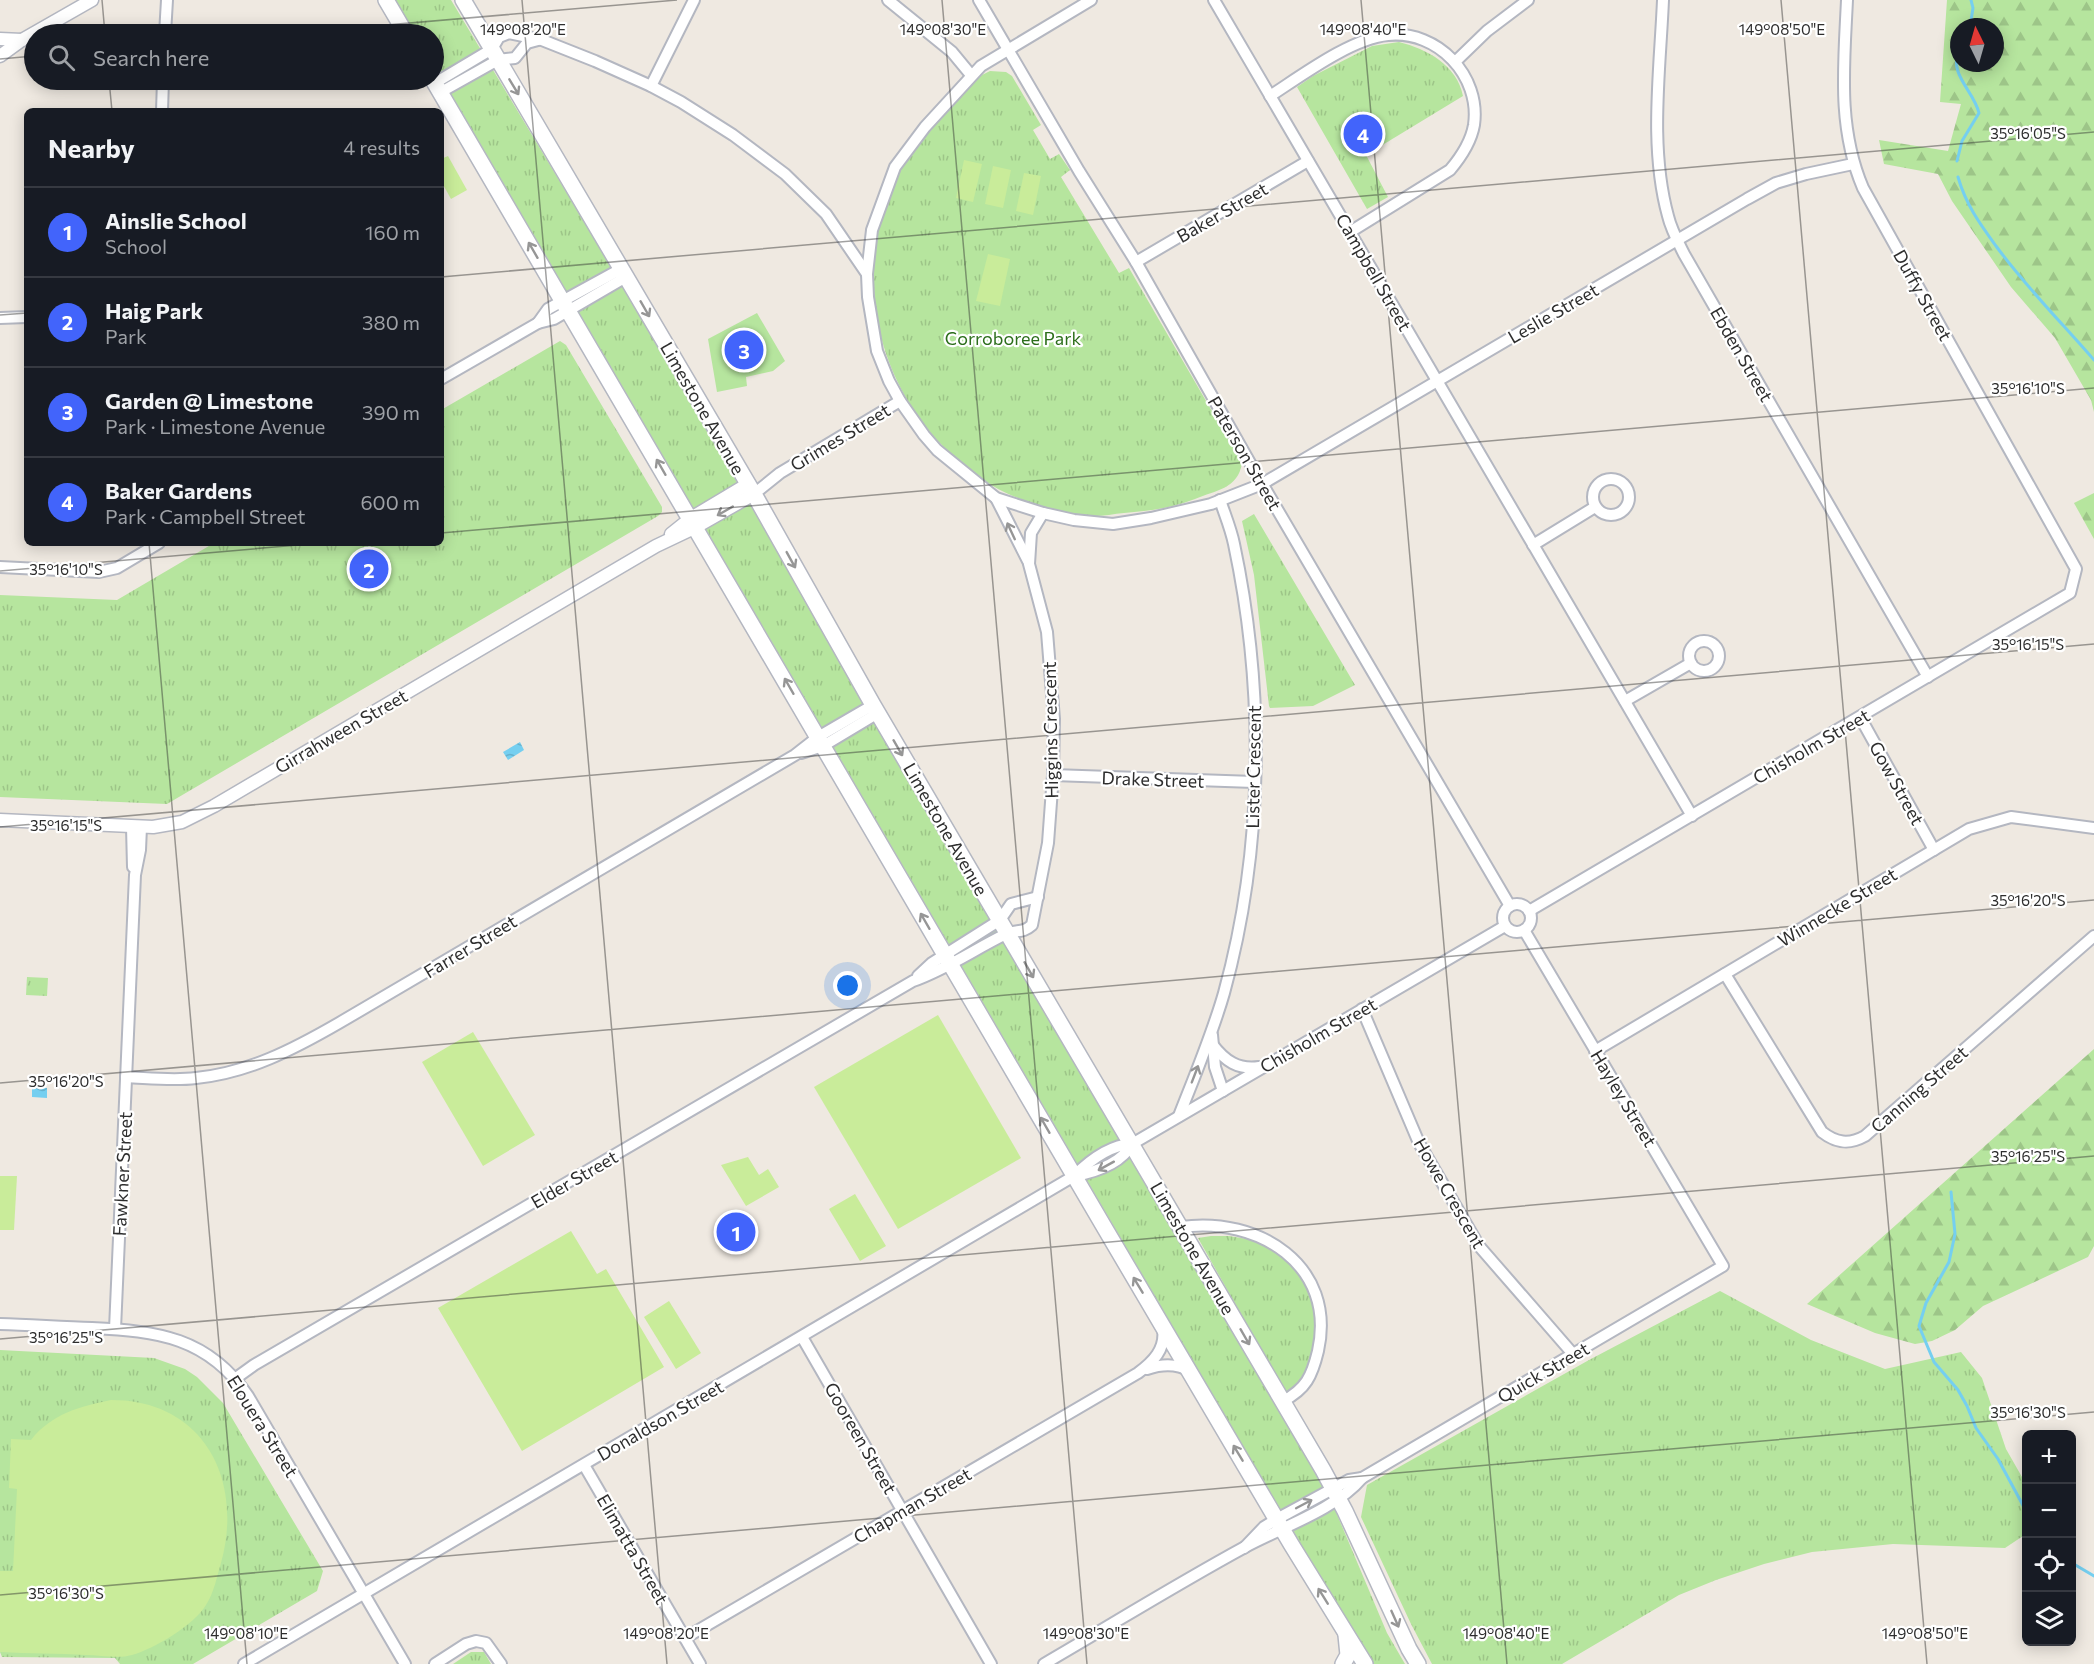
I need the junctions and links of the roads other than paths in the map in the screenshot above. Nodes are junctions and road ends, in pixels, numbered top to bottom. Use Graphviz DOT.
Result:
graph roads {
  1 [pos="93,0"];
  2 [pos="167,0"];
  3 [pos="386,0"];
  4 [pos="463,0"];
  5 [pos="694,0"];
  6 [pos="888,0"];
  7 [pos="979,0"];
  8 [pos="1091,0"];
  9 [pos="1214,0"];
  10 [pos="1528,0"];
  11 [pos="1663,0"];
  12 [pos="1847,0"];
  13 [pos="50,24"];
  14 [pos="166,24"];
  15 [pos="400,24"];
  16 [pos="0,39"];
  17 [pos="22,40"];
  18 [pos="542,40"];
  19 [pos="1008,49"];
  20 [pos="495,54"];
  21 [pos="0,56"];
  22 [pos="1455,62"];
  23 [pos="971,75"];
  24 [pos="444,81"];
  25 [pos="651,86"];
  26 [pos="163,90"];
  27 [pos="439,90"];
  28 [pos="1270,96"];
  29 [pos="162,108"];
  30 [pos="1308,161"];
  31 [pos="1853,164"];
  32 [pos="1350,232"];
  33 [pos="1677,240"];
  34 [pos="1136,262"];
  35 [pos="624,273"];
  36 [pos="867,274"];
  37 [pos="566,306"];
  38 [pos="24,316"];
  39 [pos="0,318"];
  40 [pos="444,378"];
  41 [pos="1437,381"];
  42 [pos="900,401"];
  43 [pos="1262,484"];
  44 [pos="751,489"];
  45 [pos="996,498"];
  46 [pos="1220,500"];
  47 [pos="1595,507"];
  48 [pos="1043,513"];
  49 [pos="693,523"];
  50 [pos="1533,545"];
  51 [pos="153,546"];
  52 [pos="1029,564"];
  53 [pos="0,567"];
  54 [pos="2076,569"];
  55 [pos="1691,663"];
  56 [pos="1928,677"];
  57 [pos="1625,701"];
  58 [pos="876,709"];
  59 [pos="1860,717"];
  60 [pos="821,741"];
  61 [pos="1053,775"];
  62 [pos="1254,782"];
  63 [pos="1692,816"];
  64 [pos="0,820"];
  65 [pos="137,827"];
  66 [pos="2094,828"];
  67 [pos="1934,850"];
  68 [pos="1038,897"];
  69 [pos="1510,906"];
  70 [pos="1529,912"];
  71 [pos="1505,926"];
  72 [pos="1004,927"];
  73 [pos="1524,930"];
  74 [pos="2094,936"];
  75 [pos="948,960"];
  76 [pos="1725,974"];
  77 [pos="1362,1009"];
  78 [pos="1212,1032"];
  79 [pos="1212,1044"];
  80 [pos="1595,1051"];
  81 [pos="1263,1067"];
  82 [pos="126,1077"];
  83 [pos="1223,1091"];
  84 [pos="1179,1116"];
  85 [pos="1132,1144"];
  86 [pos="1074,1176"];
  87 [pos="1181,1227"];
  88 [pos="1723,1266"];
  89 [pos="0,1324"];
  90 [pos="1162,1325"];
  91 [pos="115,1329"];
  92 [pos="802,1337"];
  93 [pos="1573,1354"];
  94 [pos="1190,1371"];
  95 [pos="1138,1373"];
  96 [pos="236,1378"];
  97 [pos="1283,1401"];
  98 [pos="584,1465"];
  99 [pos="1336,1494"];
  100 [pos="903,1511"];
  101 [pos="1280,1524"];
  102 [pos="364,1594"];
  103 [pos="1346,1633"];
  104 [pos="686,1638"];
  105 [pos="1408,1657"];
  106 [pos="244,1664"];
  107 [pos="405,1664"];
  108 [pos="435,1664"];
  109 [pos="501,1664"];
  110 [pos="700,1664"];
  111 [pos="991,1664"];
  112 [pos="1044,1664"];
  113 [pos="1343,1664"];
  114 [pos="1365,1664"];
  115 [pos="1418,1664"];
  1 -- 13 [label="street"];
  2 -- 14 [label="street"];
  3 -- 15 [label="main road"];
  4 -- 20 [label="main road, Limestone Avenue"];
  5 -- 25 [label="street"];
  6 -- 23 [label="street"];
  7 -- 19 [label="street, Paterson Street"];
  8 -- 19 [label="street"];
  9 -- 28 [label="street, Campbell Street"];
  10 -- 22 [label="street"];
  11 -- 33 [label="street, Ebden Street"];
  12 -- 31 [label="street, Duffy Street"];
  16 -- 17 [label="street"];
  17 -- 21 [label="street"];
  18 -- 20 [label="street"];
  18 -- 20 [label="street"];
  18 -- 25 [label="street"];
  19 -- 23 [label="street"];
  19 -- 34 [label="street, Paterson Street"];
  20 -- 24 [label="street"];
  20 -- 35 [label="main road, Limestone Avenue, one-way"];
  22 -- 28 [label="street"];
  22 -- 32 [label="street"];
  23 -- 36 [label="street"];
  25 -- 36 [label="street"];
  26 -- 29 [label="street"];
  37 -- 27 [label="main road, one-way"];
  28 -- 30 [label="street, Campbell Street"];
  30 -- 32 [label="street, Campbell Street"];
  30 -- 34 [label="street, Baker Street"];
  31 -- 33 [label="street, Leslie Street"];
  31 -- 54 [label="street, Duffy Street"];
  32 -- 41 [label="street, Campbell Street"];
  33 -- 41 [label="street, Leslie Street"];
  33 -- 56 [label="street, Ebden Street"];
  34 -- 43 [label="street, Paterson Street"];
  35 -- 37 [label="street"];
  35 -- 44 [label="main road, Limestone Avenue, one-way"];
  36 -- 42 [label="street"];
  37 -- 40 [label="street"];
  49 -- 37 [label="main road, one-way"];
  38 -- 39 [label="street"];
  41 -- 43 [label="street, Leslie Street"];
  41 -- 50 [label="street, Campbell Street"];
  42 -- 44 [label="street, Grimes Street"];
  42 -- 45 [label="street"];
  43 -- 46 [label="street"];
  43 -- 69 [label="street, Paterson Street"];
  44 -- 49 [label="street, Girrahween Street"];
  44 -- 58 [label="main road, Limestone Avenue, one-way"];
  45 -- 48 [label="street"];
  52 -- 45 [label="street, Higgins Crescent, one-way"];
  46 -- 48 [label="street"];
  46 -- 62 [label="street, Lister Crescent"];
  47 -- 50 [label="street"];
  48 -- 52 [label="street, Higgins Crescent"];
  60 -- 49 [label="main road, one-way"];
  49 -- 65 [label="street, Girrahween Street"];
  50 -- 57 [label="street, Campbell Street"];
  51 -- 53 [label="street"];
  52 -- 61 [label="street, Higgins Crescent"];
  54 -- 56 [label="street, Chisholm Street"];
  55 -- 57 [label="street"];
  56 -- 59 [label="street, Chisholm Street"];
  57 -- 63 [label="street, Campbell Street"];
  58 -- 60 [label="street, Farrer Street"];
  58 -- 72 [label="main road, Limestone Avenue, one-way"];
  59 -- 63 [label="street, Chisholm Street"];
  59 -- 67 [label="street, Gow Street"];
  75 -- 60 [label="main road, one-way"];
  60 -- 82 [label="street, Farrer Street"];
  61 -- 62 [label="street, Drake Street"];
  61 -- 68 [label="street, Higgins Crescent"];
  62 -- 78 [label="street, Lister Crescent"];
  63 -- 70 [label="street, Chisholm Street"];
  64 -- 65 [label="street, Girrahween Street"];
  65 -- 82 [label="street, Fawkner Street"];
  66 -- 67 [label="street, Winnecke Street"];
  67 -- 76 [label="street, Winnecke Street"];
  68 -- 72 [label="street"];
  68 -- 72 [label="street, Higgins Crescent"];
  69 -- 70 [label="street"];
  69 -- 71 [label="street"];
  70 -- 73 [label="street"];
  71 -- 73 [label="street"];
  71 -- 77 [label="street, Chisholm Street"];
  72 -- 75 [label="street, Elder Street"];
  72 -- 85 [label="main road, Limestone Avenue, one-way"];
  73 -- 80 [label="street, Hayley Street"];
  74 -- 76 [label="street, Canning Street"];
  86 -- 75 [label="main road, one-way"];
  75 -- 96 [label="street, Elder Street"];
  76 -- 80 [label="street, Winnecke Street"];
  77 -- 81 [label="street, Chisholm Street"];
  77 -- 93 [label="street, Howe Crescent"];
  78 -- 79 [label="street, Lister Crescent"];
  84 -- 78 [label="street, Lister Crescent, one-way"];
  79 -- 81 [label="street"];
  79 -- 83 [label="street, Lister Crescent"];
  80 -- 88 [label="street, Hayley Street"];
  81 -- 83 [label="street, Chisholm Street"];
  82 -- 91 [label="street, Fawkner Street"];
  83 -- 84 [label="street, Chisholm Street"];
  84 -- 85 [label="street, Chisholm Street"];
  85 -- 86 [label="street, Chisholm Street"];
  85 -- 87 [label="main road, Limestone Avenue"];
  90 -- 86 [label="main road, one-way"];
  86 -- 92 [label="street, Donaldson Street"];
  87 -- 97 [label="main road, Limestone Avenue, one-way"];
  87 -- 97 [label="street"];
  88 -- 93 [label="street, Quick Street"];
  89 -- 91 [label="street, Elouera Street"];
  90 -- 94 [label="main road"];
  90 -- 95 [label="street, Chapman Street"];
  91 -- 96 [label="street, Elouera Street"];
  92 -- 98 [label="street, Donaldson Street"];
  92 -- 100 [label="street, Gooreen Street"];
  93 -- 99 [label="street, Quick Street"];
  94 -- 95 [label="street, Chapman Street"];
  101 -- 94 [label="main road, one-way"];
  95 -- 100 [label="street, Chapman Street"];
  96 -- 102 [label="street, Elouera Street"];
  97 -- 99 [label="main road, Limestone Avenue"];
  98 -- 102 [label="street, Donaldson Street"];
  98 -- 104 [label="street, Elimatta Street"];
  99 -- 101 [label="street, Quick Street"];
  99 -- 105 [label="main road, Limestone Avenue, one-way"];
  100 -- 104 [label="street, Chapman Street"];
  100 -- 111 [label="street, Gooreen Street"];
  103 -- 101 [label="main road, one-way"];
  101 -- 112 [label="street, Quick Street"];
  102 -- 106 [label="street, Donaldson Street"];
  102 -- 107 [label="street, Elouera Street"];
  103 -- 113 [label="main road"];
  103 -- 114 [label="main road"];
  104 -- 110 [label="street, Elimatta Street"];
  105 -- 115 [label="main road, Limestone Avenue"];
  108 -- 109 [label="street"];
}
